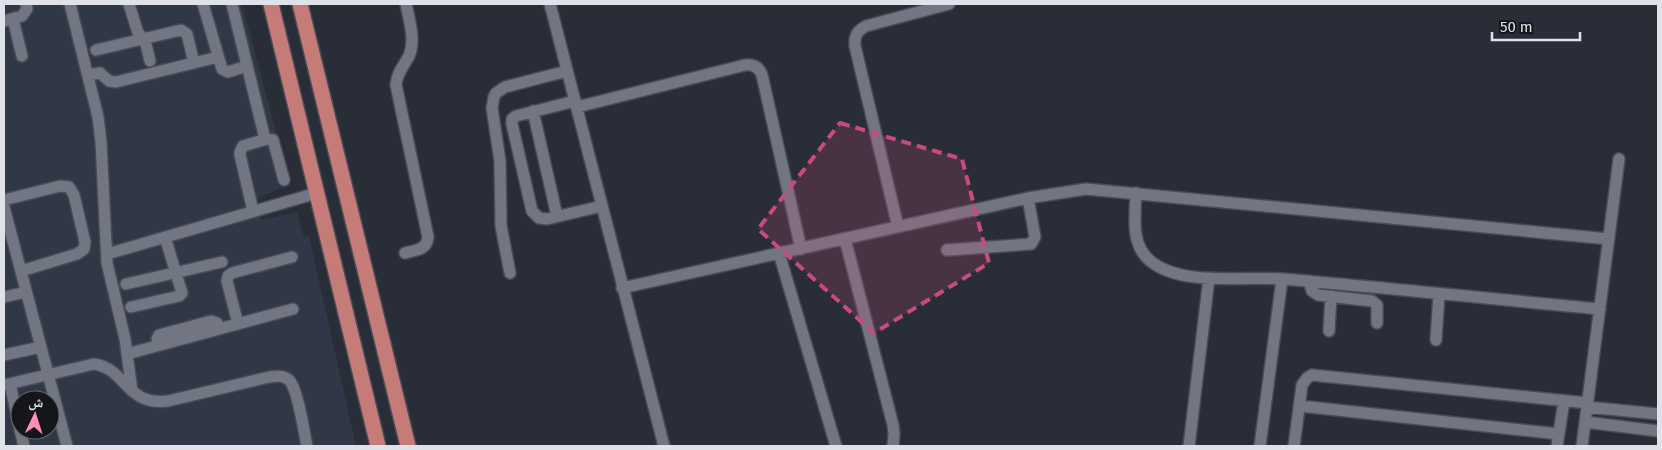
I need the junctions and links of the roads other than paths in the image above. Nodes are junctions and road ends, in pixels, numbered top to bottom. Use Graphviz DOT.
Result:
graph roads {
  1 [pos="26,4"];
  2 [pos="70,4"];
  3 [pos="129,4"];
  4 [pos="204,4"];
  5 [pos="232,4"];
  6 [pos="271,4"];
  7 [pos="300,4"];
  8 [pos="406,4"];
  9 [pos="550,4"];
  10 [pos="949,4"];
  11 [pos="8,20"];
  12 [pos="143,38"];
  13 [pos="96,50"];
  14 [pos="22,56"];
  15 [pos="218,57"];
  16 [pos="150,61"];
  17 [pos="194,63"];
  18 [pos="247,66"];
  19 [pos="567,71"];
  20 [pos="88,75"];
  21 [pos="576,104"];
  22 [pos="534,111"];
  23 [pos="265,139"];
  24 [pos="1620,159"];
  25 [pos="284,180"];
  26 [pos="317,193"];
  27 [pos="1136,194"];
  28 [pos="1028,198"];
  29 [pos="4,200"];
  30 [pos="602,206"];
  31 [pos="4,207"];
  32 [pos="253,211"];
  33 [pos="558,216"];
  34 [pos="898,227"];
  35 [pos="165,237"];
  36 [pos="845,239"];
  37 [pos="1609,239"];
  38 [pos="801,248"];
  39 [pos="947,250"];
  40 [pos="405,253"];
  41 [pos="779,253"];
  42 [pos="107,254"];
  43 [pos="292,257"];
  44 [pos="222,262"];
  45 [pos="21,271"];
  46 [pos="176,272"];
  47 [pos="510,272"];
  48 [pos="1209,278"];
  49 [pos="1282,279"];
  50 [pos="1309,281"];
  51 [pos="126,284"];
  52 [pos="622,288"];
  53 [pos="26,292"];
  54 [pos="1439,294"];
  55 [pos="1331,296"];
  56 [pos="4,297"];
  57 [pos="131,307"];
  58 [pos="293,309"];
  59 [pos="1600,309"];
  60 [pos="1377,323"];
  61 [pos="238,324"];
  62 [pos="1329,331"];
  63 [pos="1436,340"];
  64 [pos="41,347"];
  65 [pos="127,354"];
  66 [pos="4,356"];
  67 [pos="49,375"];
  68 [pos="7,384"];
  69 [pos="132,391"];
  70 [pos="1564,401"];
  71 [pos="1587,405"];
  72 [pos="1300,406"];
  73 [pos="1658,414"];
  74 [pos="1585,422"];
  75 [pos="1658,431"];
  76 [pos="1559,434"];
  77 [pos="67,446"];
  78 [pos="307,446"];
  79 [pos="378,446"];
  80 [pos="408,446"];
  81 [pos="664,446"];
  82 [pos="836,446"];
  83 [pos="893,446"];
  84 [pos="1189,446"];
  85 [pos="1260,446"];
  86 [pos="1294,446"];
  87 [pos="1557,446"];
  88 [pos="1582,446"];
  1 -- 11 [label="lane"];
  2 -- 20 [label="lane"];
  3 -- 12 [label="lane"];
  4 -- 15 [label="lane"];
  5 -- 18 [label="lane"];
  6 -- 26 [label="main road"];
  7 -- 80 [label="main road"];
  8 -- 40 [label="lane"];
  9 -- 19 [label="lane"];
  10 -- 34 [label="lane"];
  11 -- 14 [label="lane"];
  12 -- 13 [label="lane"];
  12 -- 16 [label="lane"];
  12 -- 17 [label="lane"];
  15 -- 17 [label="lane"];
  15 -- 18 [label="lane"];
  17 -- 20 [label="lane"];
  18 -- 23 [label="lane"];
  19 -- 21 [label="lane"];
  19 -- 47 [label="lane"];
  20 -- 42 [label="lane"];
  21 -- 22 [label="lane"];
  21 -- 30 [label="lane"];
  21 -- 38 [label="lane"];
  22 -- 33 [label="lane"];
  22 -- 33 [label="lane"];
  23 -- 25 [label="lane"];
  23 -- 32 [label="lane"];
  24 -- 37 [label="lane"];
  26 -- 32 [label="lane"];
  26 -- 79 [label="main road"];
  27 -- 28 [label="lane"];
  27 -- 37 [label="lane"];
  27 -- 48 [label="lane"];
  28 -- 34 [label="lane"];
  28 -- 39 [label="lane"];
  29 -- 45 [label="lane"];
  30 -- 33 [label="lane"];
  30 -- 52 [label="lane"];
  31 -- 45 [label="lane"];
  32 -- 35 [label="lane"];
  34 -- 36 [label="lane"];
  35 -- 42 [label="lane"];
  35 -- 46 [label="lane"];
  36 -- 38 [label="lane"];
  36 -- 83 [label="lane"];
  37 -- 59 [label="lane"];
  38 -- 41 [label="lane"];
  41 -- 52 [label="lane"];
  41 -- 82 [label="lane"];
  42 -- 65 [label="lane"];
  43 -- 61 [label="lane"];
  44 -- 46 [label="lane"];
  45 -- 53 [label="lane"];
  46 -- 51 [label="lane"];
  46 -- 57 [label="lane"];
  48 -- 49 [label="lane"];
  48 -- 84 [label="lane"];
  49 -- 50 [label="lane"];
  49 -- 85 [label="lane"];
  50 -- 54 [label="lane"];
  50 -- 55 [label="lane"];
  52 -- 81 [label="lane"];
  53 -- 56 [label="lane"];
  53 -- 64 [label="lane"];
  54 -- 59 [label="lane"];
  54 -- 63 [label="lane"];
  55 -- 60 [label="lane"];
  55 -- 62 [label="lane"];
  58 -- 61 [label="lane"];
  59 -- 71 [label="lane"];
  61 -- 65 [label="lane"];
  64 -- 66 [label="lane"];
  64 -- 67 [label="lane"];
  65 -- 69 [label="lane"];
  67 -- 68 [label="lane"];
  67 -- 69 [label="lane"];
  67 -- 77 [label="lane"];
  69 -- 78 [label="lane"];
  70 -- 71 [label="lane"];
  70 -- 72 [label="lane"];
  70 -- 76 [label="lane"];
  71 -- 73 [label="lane"];
  71 -- 74 [label="lane"];
  72 -- 76 [label="lane"];
  72 -- 86 [label="lane"];
  74 -- 75 [label="lane"];
  74 -- 88 [label="lane"];
  76 -- 87 [label="lane"];
}
